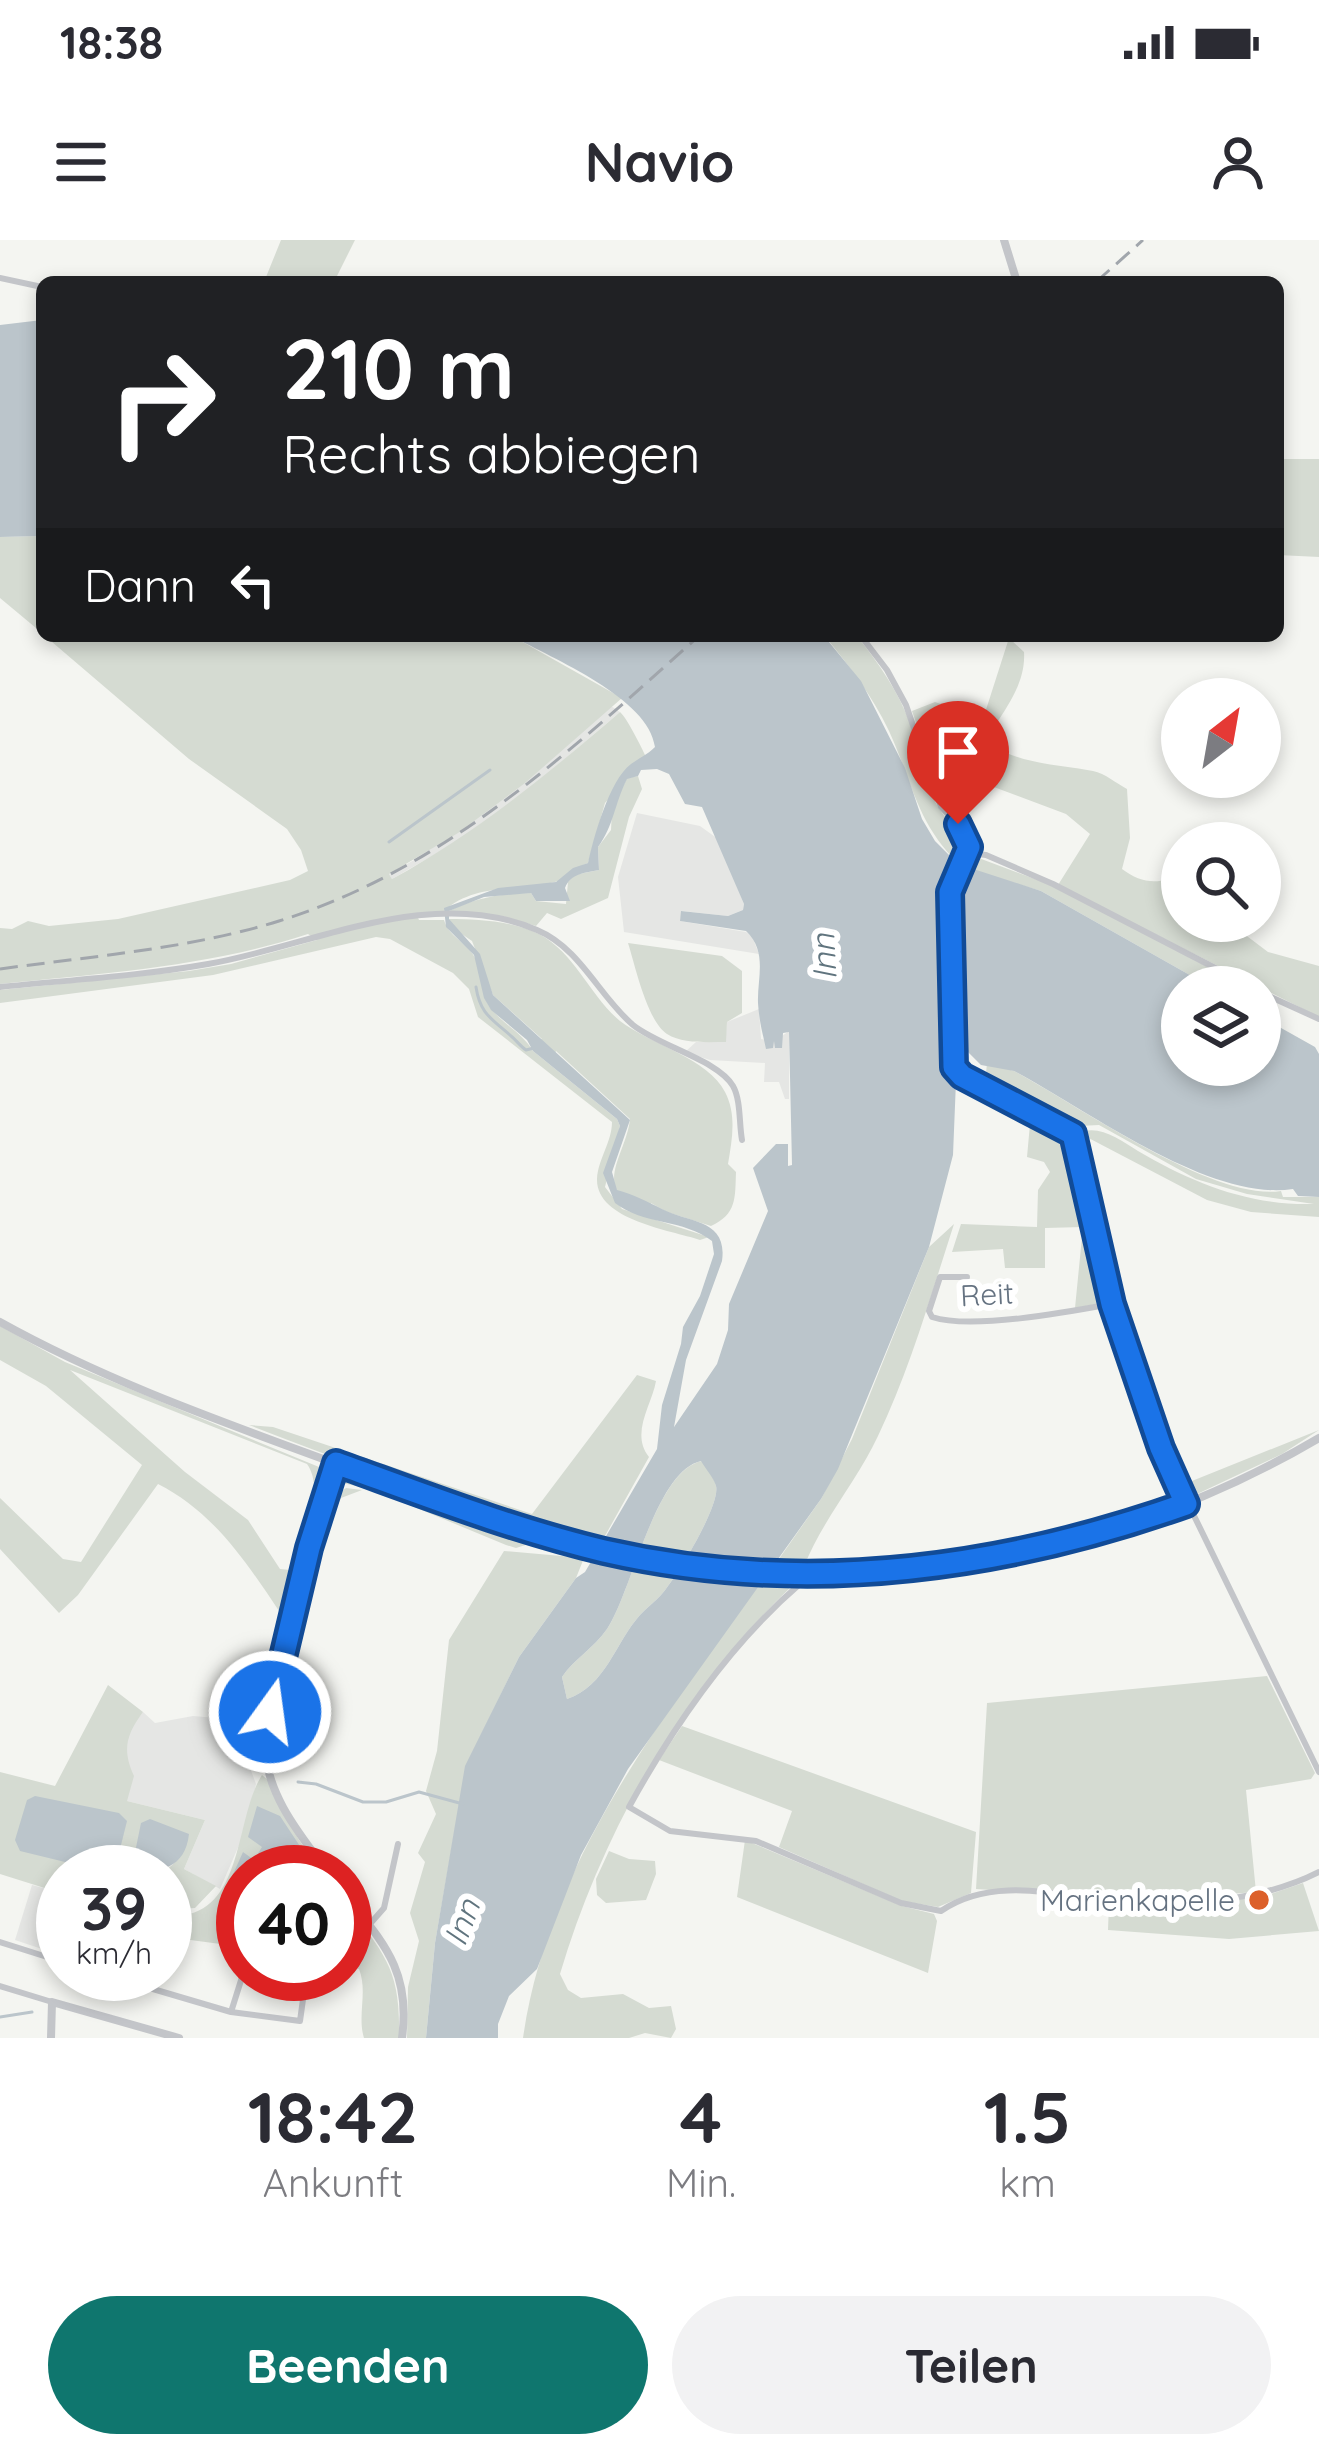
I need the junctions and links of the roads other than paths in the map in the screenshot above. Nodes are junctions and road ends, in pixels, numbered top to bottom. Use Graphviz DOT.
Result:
graph roads {
  1 [pos="1004,240"];
  2 [pos="1015,276"];
  3 [pos="0,278"];
  4 [pos="36,286"];
  5 [pos="865,642"];
  6 [pos="969,853"];
  7 [pos="1211,966"];
  8 [pos="0,987"];
  9 [pos="1281,1002"];
  10 [pos="1319,1019"];
  11 [pos="742,1140"];
  12 [pos="967,1276"];
  13 [pos="1112,1304"];
  14 [pos="0,1322"];
  15 [pos="1319,1438"];
  16 [pos="336,1463"];
  17 [pos="1186,1504"];
  18 [pos="802,1575"];
  19 [pos="1319,1772"];
  20 [pos="398,1844"];
  21 [pos="309,1845"];
  22 [pos="1319,1872"];
  23 [pos="372,1922"];
  24 [pos="372,1930"];
  25 [pos="0,1942"];
  26 [pos="36,1953"];
  27 [pos="0,1986"];
  28 [pos="192,2001"];
  29 [pos="234,2001"];
  30 [pos="303,2001"];
  31 [pos="52,2002"];
  32 [pos="231,2012"];
  33 [pos="51,2038"];
  34 [pos="179,2038"];
  35 [pos="402,2038"];
  1 -- 2 [label="street"];
  3 -- 4 [label="street"];
  5 -- 6 [label="street"];
  6 -- 7 [label="street"];
  6 -- 13 [label="street"];
  8 -- 11 [label="street"];
  9 -- 10 [label="street"];
  12 -- 13 [label="street, Reit"];
  13 -- 17 [label="street"];
  14 -- 16 [label="street"];
  15 -- 17 [label="street"];
  16 -- 18 [label="street"];
  16 -- 21 [label="street"];
  17 -- 18 [label="street"];
  17 -- 19 [label="street"];
  18 -- 22 [label="street"];
  20 -- 23 [label="street"];
  24 -- 35 [label="street"];
  25 -- 26 [label="street"];
  27 -- 31 [label="street"];
  28 -- 32 [label="street"];
  29 -- 32 [label="street"];
  30 -- 32 [label="street"];
  31 -- 33 [label="street"];
  31 -- 34 [label="street"];
}
